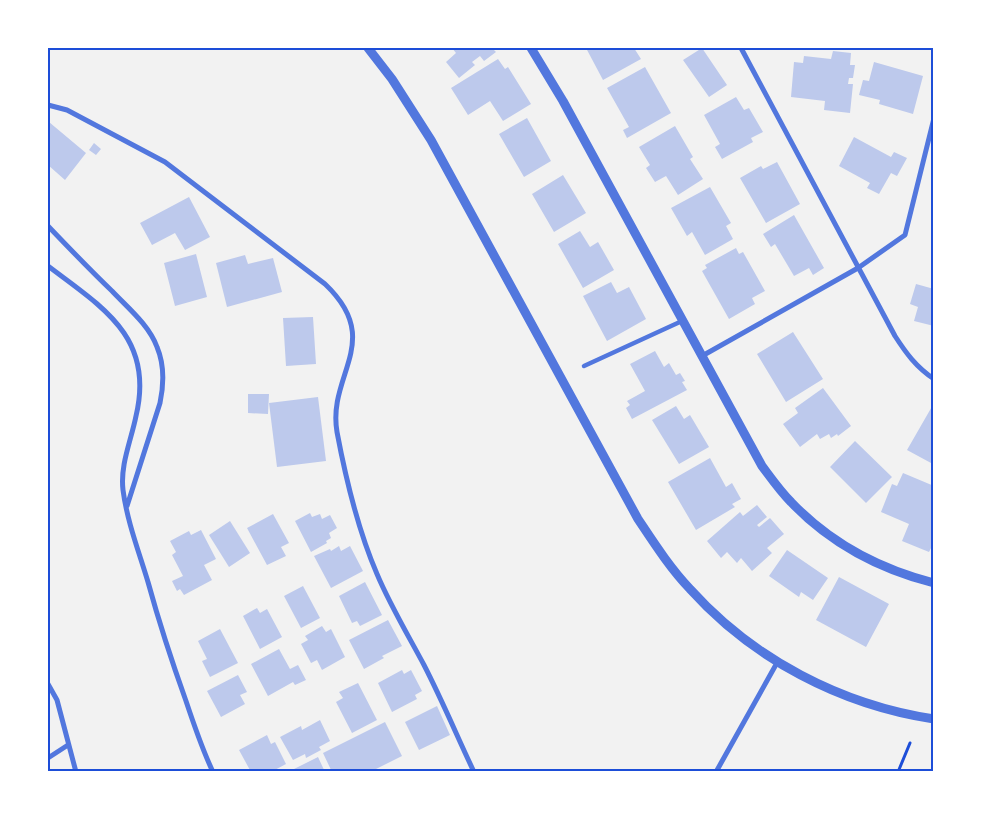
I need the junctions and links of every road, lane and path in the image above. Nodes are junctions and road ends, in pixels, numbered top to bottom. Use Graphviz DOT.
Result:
graph roads {
  1 [pos="368,48"];
  2 [pos="531,48"];
  3 [pos="741,48"];
  4 [pos="48,105"];
  5 [pos="934,118"];
  6 [pos="48,226"];
  7 [pos="48,266"];
  8 [pos="858,268"];
  9 [pos="682,321"];
  10 [pos="702,357"];
  11 [pos="584,366"];
  12 [pos="934,379"];
  13 [pos="127,508"];
  14 [pos="934,583"];
  15 [pos="778,662"];
  16 [pos="48,684"];
  17 [pos="934,719"];
  18 [pos="910,743"];
  19 [pos="68,745"];
  20 [pos="48,758"];
  21 [pos="76,772"];
  22 [pos="213,772"];
  23 [pos="474,772"];
  24 [pos="716,772"];
  25 [pos="898,772"];
  1 -- 15 [label="street"];
  2 -- 9 [label="street"];
  3 -- 8 [label="street"];
  4 -- 23 [label="street"];
  5 -- 8 [label="street"];
  6 -- 13 [label="street"];
  7 -- 13 [label="street"];
  8 -- 10 [label="street"];
  8 -- 12 [label="street"];
  9 -- 10 [label="street"];
  9 -- 11 [label="street"];
  10 -- 14 [label="street"];
  13 -- 22 [label="street"];
  15 -- 17 [label="street"];
  15 -- 24 [label="street"];
  16 -- 19 [label="street"];
  18 -- 25 [label="path"];
  19 -- 20 [label="street"];
  19 -- 21 [label="street"];
}
